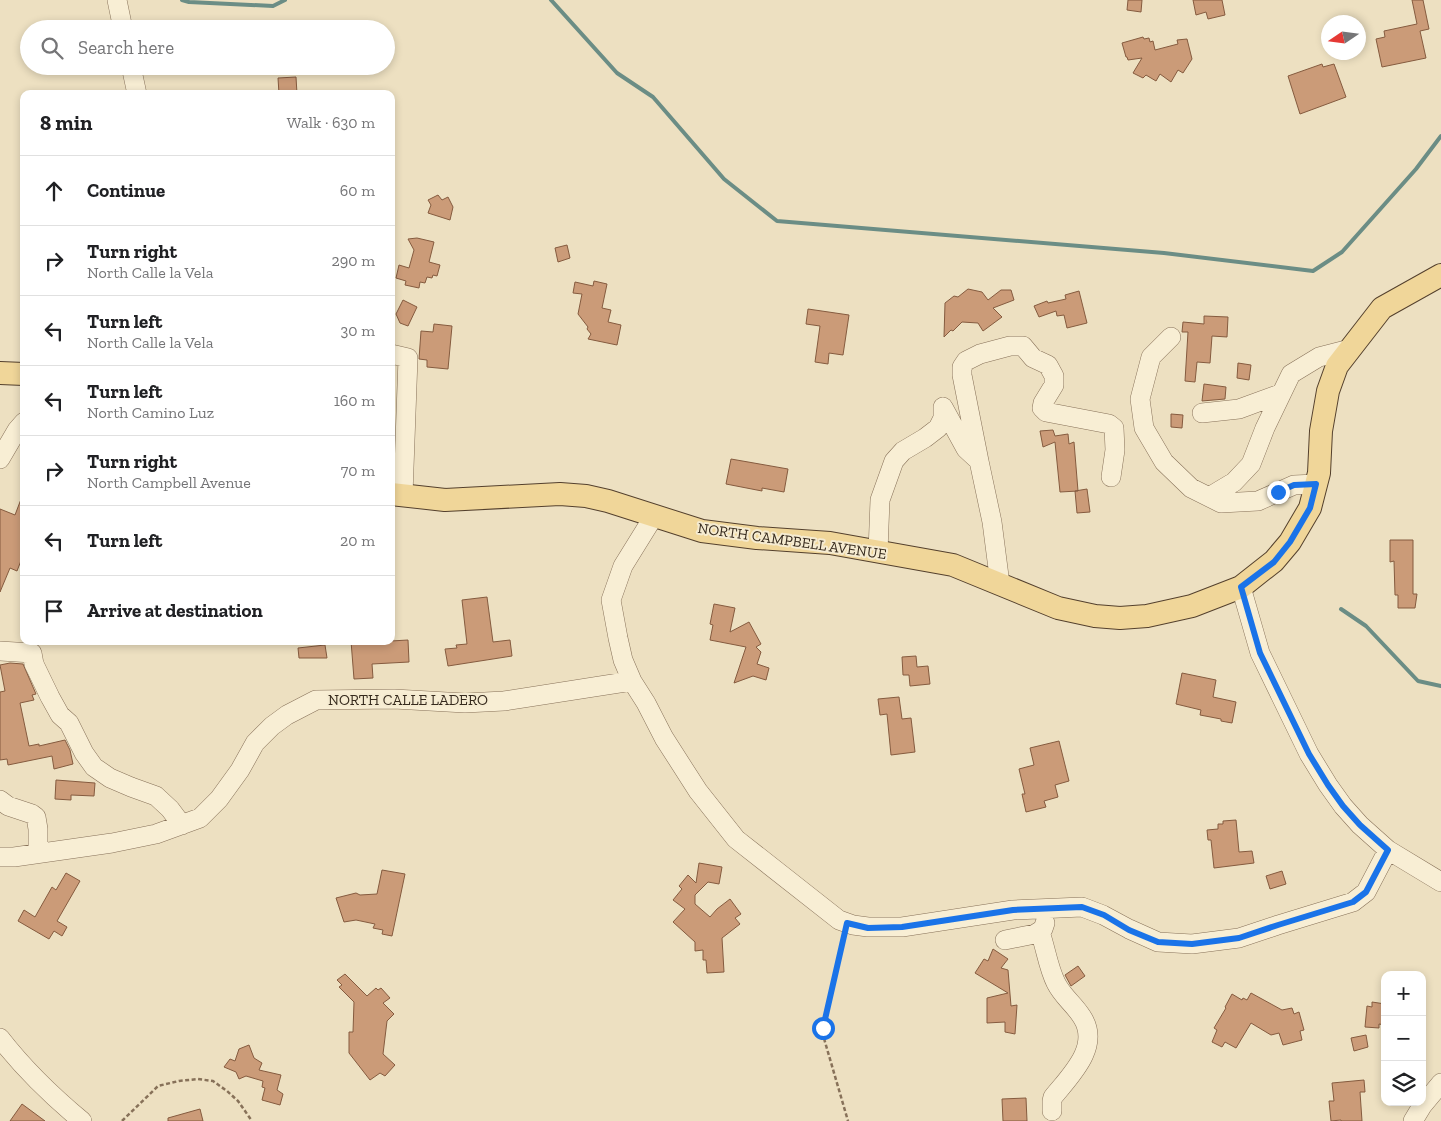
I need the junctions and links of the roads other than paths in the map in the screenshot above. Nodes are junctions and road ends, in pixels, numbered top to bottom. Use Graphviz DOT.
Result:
graph roads {
  1 [pos="117,0"];
  2 [pos="121,20"];
  3 [pos="133,75"];
  4 [pos="136,90"];
  5 [pos="1441,275"];
  6 [pos="1171,337"];
  7 [pos="1350,350"];
  8 [pos="395,355"];
  9 [pos="0,373"];
  10 [pos="20,374"];
  11 [pos="1280,394"];
  12 [pos="1202,414"];
  13 [pos="20,427"];
  14 [pos="0,460"];
  15 [pos="979,461"];
  16 [pos="1111,477"];
  17 [pos="1316,484"];
  18 [pos="397,494"];
  19 [pos="1209,497"];
  20 [pos="654,516"];
  21 [pos="878,552"];
  22 [pos="1000,584"];
  23 [pos="1241,587"];
  24 [pos="0,651"];
  25 [pos="632,681"];
  26 [pos="0,800"];
  27 [pos="182,825"];
  28 [pos="1388,850"];
  29 [pos="38,853"];
  30 [pos="0,857"];
  31 [pos="1441,882"];
  32 [pos="1046,908"];
  33 [pos="1040,932"];
  34 [pos="1005,940"];
  35 [pos="0,1038"];
  36 [pos="1441,1083"];
  37 [pos="1052,1111"];
  38 [pos="78,1120"];
  39 [pos="1413,1121"];
  1 -- 2 [label="street"];
  3 -- 4 [label="street"];
  5 -- 7 [label="main road, NORTH CAMPBELL AVENUE"];
  6 -- 19 [label="street"];
  7 -- 11 [label="street"];
  7 -- 17 [label="main road, NORTH CAMPBELL AVENUE"];
  8 -- 18 [label="street"];
  9 -- 10 [label="main road"];
  11 -- 12 [label="street"];
  11 -- 19 [label="street"];
  13 -- 14 [label="street"];
  15 -- 16 [label="street"];
  15 -- 21 [label="street"];
  15 -- 22 [label="street"];
  17 -- 19 [label="street"];
  17 -- 23 [label="main road, NORTH CAMPBELL AVENUE"];
  18 -- 20 [label="main road, NORTH CAMPBELL AVENUE"];
  20 -- 21 [label="main road, NORTH CAMPBELL AVENUE"];
  20 -- 25 [label="street"];
  21 -- 22 [label="main road, NORTH CAMPBELL AVENUE"];
  22 -- 23 [label="main road, NORTH CAMPBELL AVENUE"];
  23 -- 28 [label="street"];
  24 -- 27 [label="street"];
  25 -- 27 [label="street, NORTH CALLE LADERO"];
  25 -- 32 [label="street"];
  26 -- 29 [label="street"];
  27 -- 29 [label="street, NORTH CALLE LADERO"];
  28 -- 31 [label="street"];
  28 -- 32 [label="street"];
  29 -- 30 [label="street, NORTH CALLE LADERO"];
  32 -- 33 [label="street"];
  33 -- 34 [label="street"];
  33 -- 37 [label="street"];
  35 -- 38 [label="street"];
  36 -- 39 [label="street"];
}
